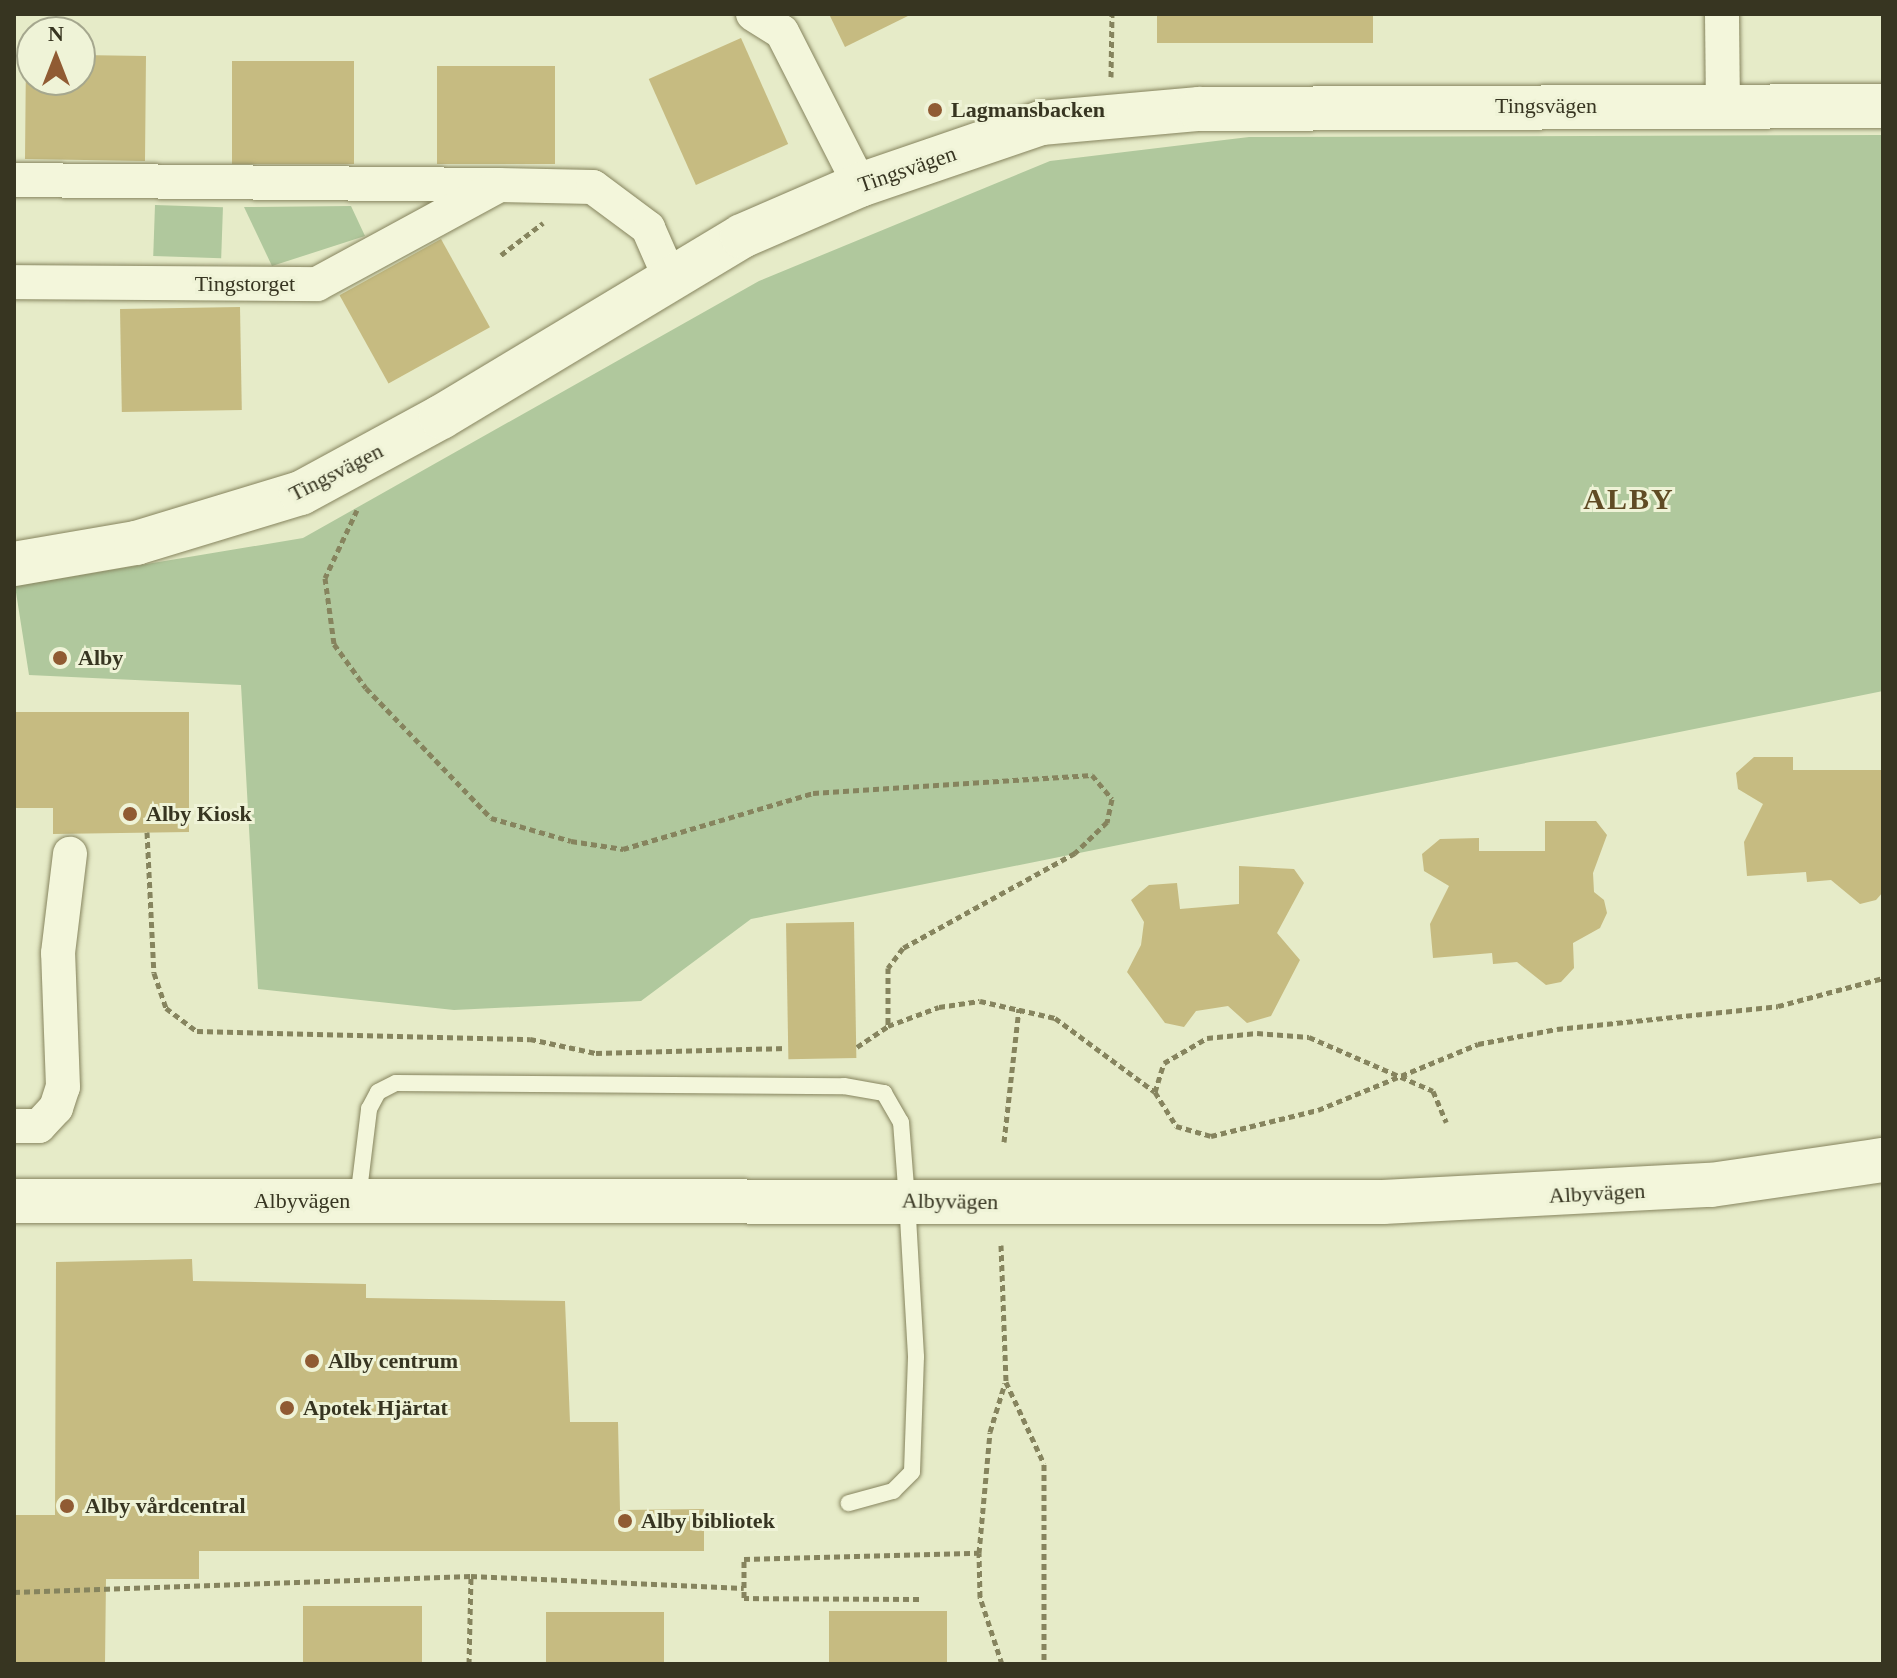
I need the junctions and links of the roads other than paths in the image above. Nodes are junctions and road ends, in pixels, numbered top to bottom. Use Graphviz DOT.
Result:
graph roads {
  1 [pos="753,14"];
  2 [pos="1722,14"];
  3 [pos="1723,105"];
  4 [pos="1883,106"];
  5 [pos="14,180"];
  6 [pos="499,185"];
  7 [pos="860,185"];
  8 [pos="670,278"];
  9 [pos="14,282"];
  10 [pos="14,564"];
  11 [pos="70,854"];
  12 [pos="14,1126"];
  13 [pos="1883,1160"];
  14 [pos="358,1200"];
  15 [pos="907,1200"];
  16 [pos="14,1201"];
  17 [pos="849,1503"];
  1 -- 7 [label="street"];
  2 -- 3 [label="street"];
  3 -- 4 [label="street, Tingsvägen"];
  3 -- 7 [label="street, Tingsvägen"];
  5 -- 6 [label="street, Tingstorget"];
  6 -- 8 [label="street, Tingstorget"];
  6 -- 9 [label="street, Tingstorget"];
  7 -- 8 [label="street, Tingsvägen"];
  8 -- 10 [label="street, Tingsvägen"];
  11 -- 12 [label="street"];
  13 -- 15 [label="street, Albyvägen"];
  14 -- 15 [label="street, Albyvägen"];
  14 -- 15 [label="lane"];
  14 -- 16 [label="street, Albyvägen"];
  15 -- 17 [label="lane"];
}
